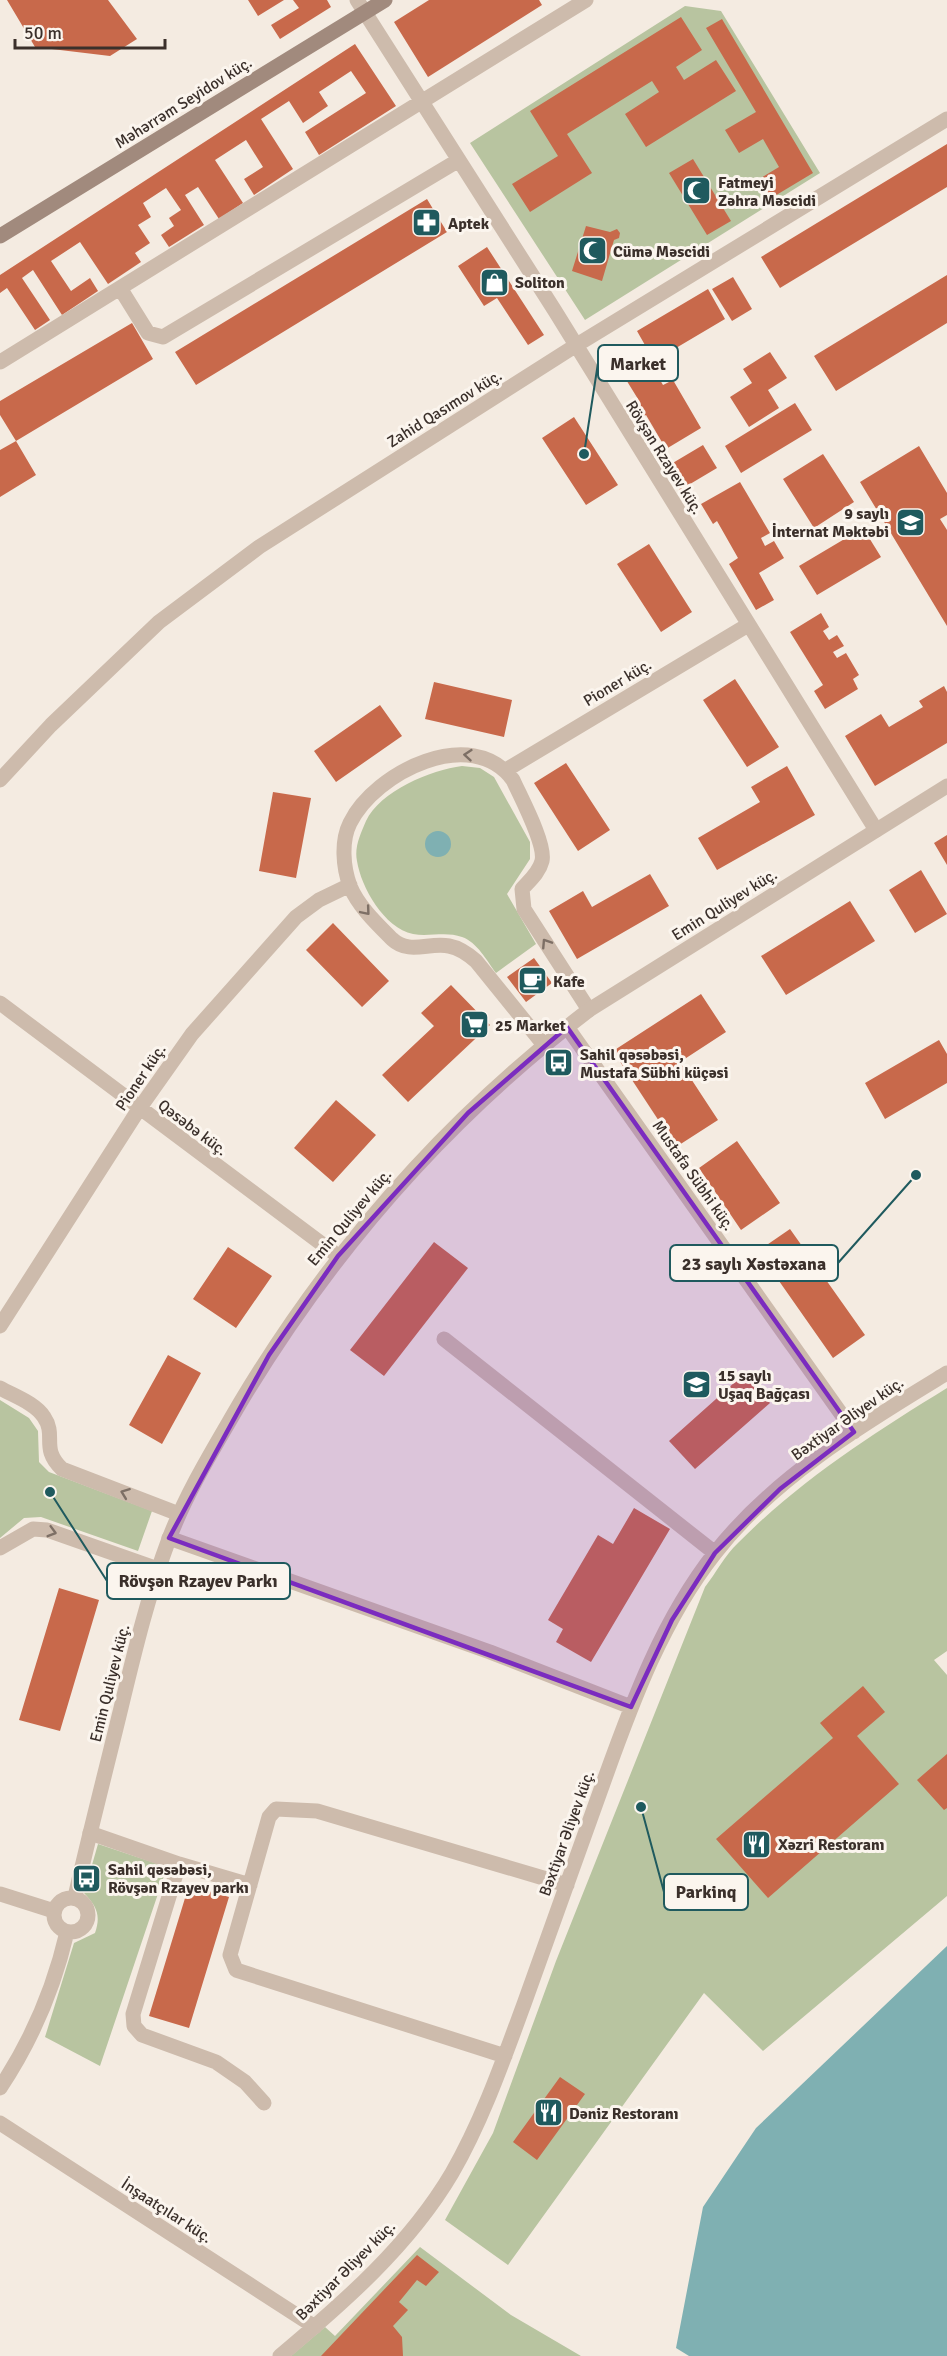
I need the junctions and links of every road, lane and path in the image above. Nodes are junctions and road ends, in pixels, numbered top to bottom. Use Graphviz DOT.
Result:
graph roads {
  1 [pos="385,0"];
  2 [pos="586,0"];
  3 [pos="361,6"];
  4 [pos="422,101"];
  5 [pos="947,119"];
  6 [pos="459,160"];
  7 [pos="0,236"];
  8 [pos="120,288"];
  9 [pos="575,346"];
  10 [pos="0,362"];
  11 [pos="748,625"];
  12 [pos="506,770"];
  13 [pos="0,780"];
  14 [pos="947,786"];
  15 [pos="876,830"];
  16 [pos="350,885"];
  17 [pos="0,1004"];
  18 [pos="589,1010"];
  19 [pos="567,1027"];
  20 [pos="544,1045"];
  21 [pos="140,1109"];
  22 [pos="338,1256"];
  23 [pos="0,1326"];
  24 [pos="444,1339"];
  25 [pos="947,1373"];
  26 [pos="0,1388"];
  27 [pos="854,1432"];
  28 [pos="179,1514"];
  29 [pos="169,1538"];
  30 [pos="0,1548"];
  31 [pos="715,1553"];
  32 [pos="158,1569"];
  33 [pos="632,1707"];
  34 [pos="90,1833"];
  35 [pos="178,1864"];
  36 [pos="250,1885"];
  37 [pos="567,1885"];
  38 [pos="0,1894"];
  39 [pos="75,1897"];
  40 [pos="54,1911"];
  41 [pos="67,1932"];
  42 [pos="505,2056"];
  43 [pos="0,2088"];
  44 [pos="264,2103"];
  45 [pos="0,2122"];
  46 [pos="315,2327"];
  47 [pos="280,2356"];
  1 -- 3 [label="main road, Məhərrəm Seyidov küç."];
  2 -- 4 [label="street"];
  3 -- 4 [label="street, Rövşən Rzayev küç."];
  3 -- 7 [label="main road, Məhərrəm Seyidov küç."];
  4 -- 6 [label="street, Rövşən Rzayev küç."];
  4 -- 8 [label="street"];
  5 -- 9 [label="street, Zahid Qasımov küç."];
  6 -- 8 [label="street"];
  6 -- 9 [label="street, Rövşən Rzayev küç."];
  8 -- 10 [label="street"];
  9 -- 11 [label="street, Rövşən Rzayev küç."];
  9 -- 13 [label="street, Zahid Qasımov küç."];
  11 -- 12 [label="street, Pioner küç."];
  11 -- 15 [label="street, Rövşən Rzayev küç."];
  12 -- 16 [label="street, one-way"];
  18 -- 12 [label="street, one-way"];
  14 -- 15 [label="street, Emin Quliyev küç."];
  15 -- 18 [label="street, Emin Quliyev küç."];
  16 -- 20 [label="street, one-way"];
  16 -- 21 [label="street, Pioner küç."];
  17 -- 21 [label="street, Qəsəbə küç."];
  18 -- 19 [label="street, Emin Quliyev küç."];
  19 -- 20 [label="street, Emin Quliyev küç."];
  19 -- 27 [label="street, Mustafa Sübhi küç."];
  20 -- 22 [label="street, Emin Quliyev küç."];
  21 -- 22 [label="street, Qəsəbə küç."];
  21 -- 23 [label="street, Pioner küç."];
  22 -- 28 [label="street, Emin Quliyev küç."];
  24 -- 31 [label="street"];
  25 -- 27 [label="street, Bəxtiyar Əliyev küç."];
  28 -- 26 [label="street, one-way"];
  27 -- 31 [label="street, Bəxtiyar Əliyev küç."];
  28 -- 29 [label="street, Emin Quliyev küç."];
  29 -- 32 [label="street, Emin Quliyev küç."];
  29 -- 33 [label="street"];
  30 -- 32 [label="street, one-way"];
  31 -- 33 [label="street, Bəxtiyar Əliyev küç."];
  32 -- 34 [label="street, Emin Quliyev küç."];
  33 -- 37 [label="street, Bəxtiyar Əliyev küç."];
  34 -- 35 [label="street"];
  34 -- 39 [label="street, Emin Quliyev küç."];
  35 -- 36 [label="street"];
  35 -- 44 [label="street"];
  36 -- 37 [label="street"];
  36 -- 42 [label="street"];
  37 -- 42 [label="street, Bəxtiyar Əliyev küç."];
  38 -- 40 [label="street"];
  39 -- 40 [label="street"];
  39 -- 41 [label="street"];
  40 -- 41 [label="street"];
  41 -- 43 [label="street"];
  42 -- 46 [label="street, Bəxtiyar Əliyev küç."];
  45 -- 46 [label="street, İnşaatçılar küç."];
  46 -- 47 [label="street, Bəxtiyar Əliyev küç."];
}
